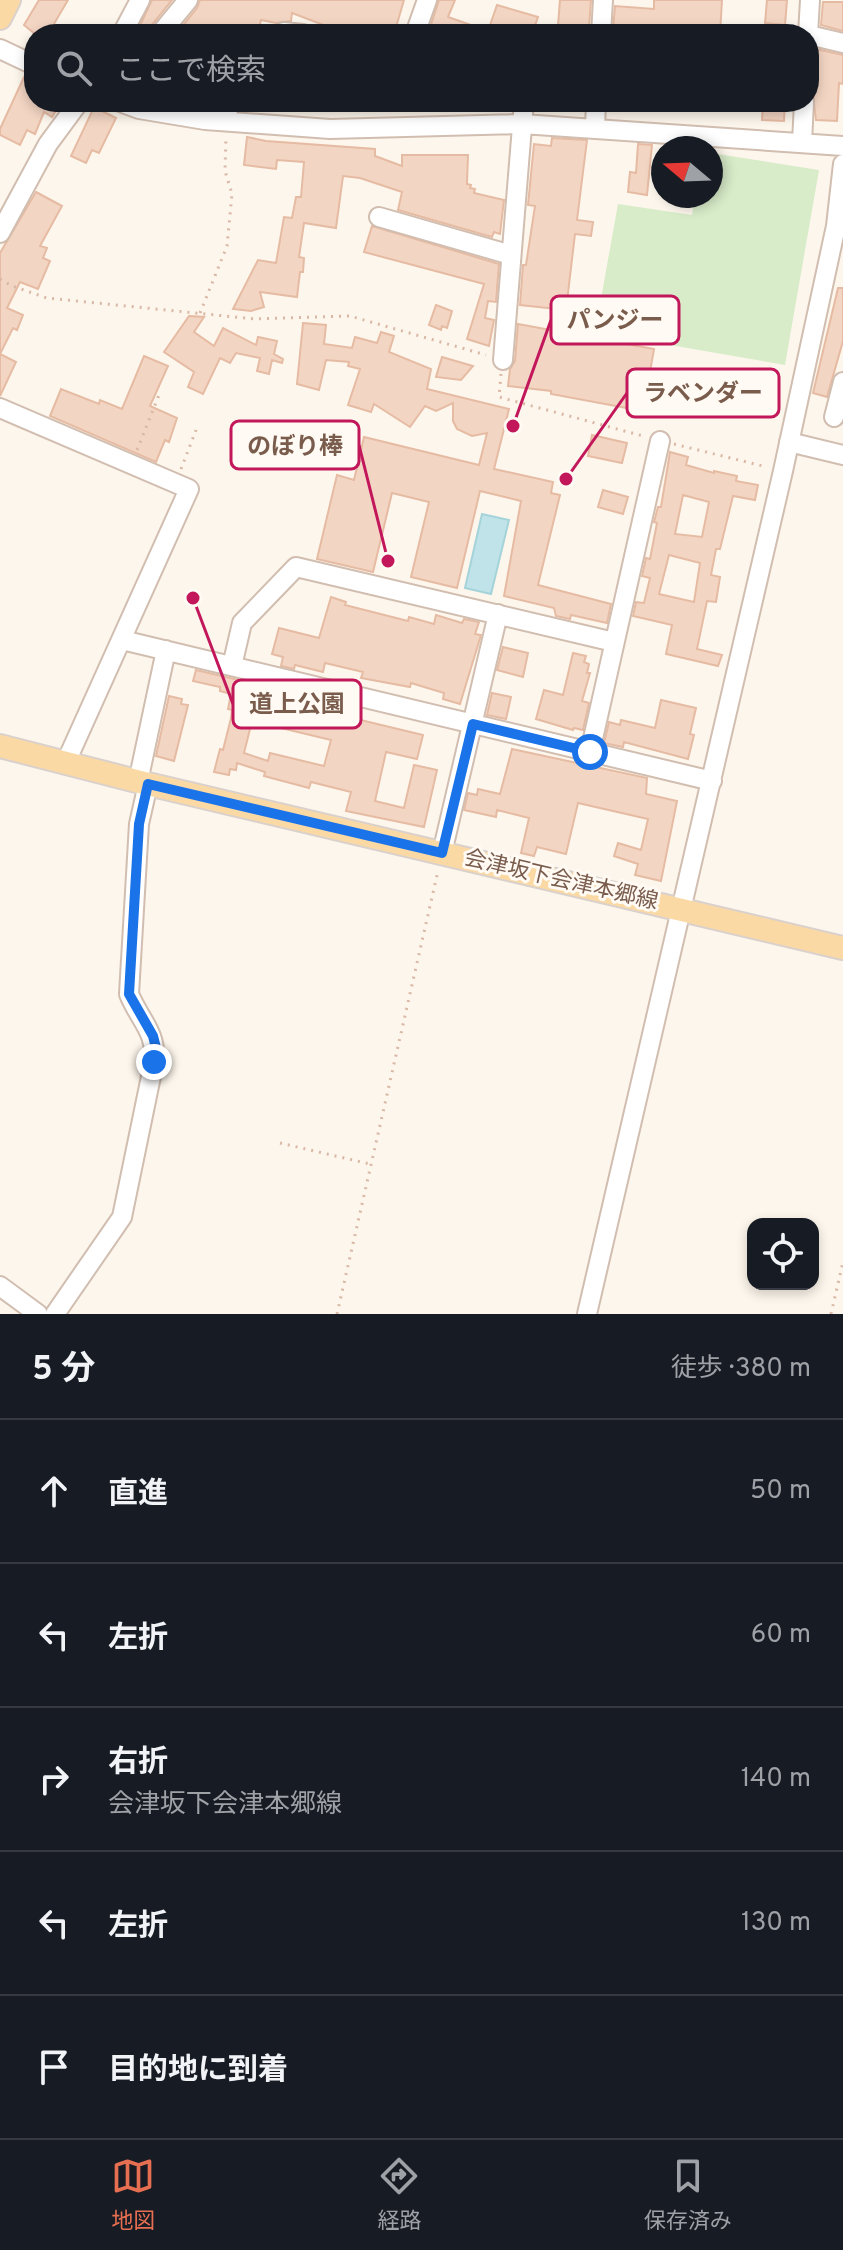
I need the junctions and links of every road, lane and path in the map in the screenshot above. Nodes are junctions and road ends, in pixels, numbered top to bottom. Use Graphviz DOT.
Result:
graph roads {
  1 [pos="9,0"];
  2 [pos="140,0"];
  3 [pos="188,0"];
  4 [pos="427,0"];
  5 [pos="603,0"];
  6 [pos="810,0"];
  7 [pos="0,18"];
  8 [pos="127,24"];
  9 [pos="168,24"];
  10 [pos="419,24"];
  11 [pos="602,24"];
  12 [pos="809,24"];
  13 [pos="819,37"];
  14 [pos="843,43"];
  15 [pos="0,49"];
  16 [pos="24,60"];
  17 [pos="72,112"];
  18 [pos="159,112"];
  19 [pos="228,112"];
  20 [pos="523,112"];
  21 [pos="596,112"];
  22 [pos="804,112"];
  23 [pos="225,122"];
  24 [pos="522,124"];
  25 [pos="595,128"];
  26 [pos="802,143"];
  27 [pos="843,146"];
  28 [pos="843,164"];
  29 [pos="379,217"];
  30 [pos="0,233"];
  31 [pos="838,235"];
  32 [pos="511,255"];
  33 [pos="0,279"];
  34 [pos="200,313"];
  35 [pos="503,360"];
  36 [pos="843,382"];
  37 [pos="159,395"];
  38 [pos="0,408"];
  39 [pos="834,417"];
  40 [pos="196,430"];
  41 [pos="660,441"];
  42 [pos="789,442"];
  43 [pos="843,455"];
  44 [pos="132,464"];
  45 [pos="783,471"];
  46 [pos="175,483"];
  47 [pos="498,614"];
  48 [pos="122,640"];
  49 [pos="614,642"];
  50 [pos="166,650"];
  51 [pos="232,666"];
  52 [pos="473,724"];
  53 [pos="0,746"];
  54 [pos="590,752"];
  55 [pos="66,762"];
  56 [pos="712,781"];
  57 [pos="143,783"];
  58 [pos="440,860"];
  59 [pos="683,909"];
  60 [pos="843,948"];
  61 [pos="280,1143"];
  62 [pos="370,1164"];
  63 [pos="843,1262"];
  64 [pos="0,1286"];
  65 [pos="38,1314"];
  66 [pos="55,1314"];
  67 [pos="337,1314"];
  68 [pos="587,1314"];
  69 [pos="831,1314"];
  1 -- 7 [label="main road"];
  2 -- 8 [label="street"];
  3 -- 9 [label="street"];
  4 -- 10 [label="street"];
  5 -- 11 [label="street"];
  6 -- 12 [label="street"];
  13 -- 14 [label="street"];
  15 -- 16 [label="street"];
  17 -- 30 [label="street"];
  18 -- 23 [label="street"];
  19 -- 23 [label="street"];
  20 -- 24 [label="street"];
  21 -- 25 [label="street"];
  22 -- 26 [label="street"];
  23 -- 24 [label="street"];
  23 -- 34 [label="path"];
  24 -- 25 [label="street"];
  24 -- 32 [label="street"];
  25 -- 26 [label="street"];
  26 -- 27 [label="street"];
  28 -- 31 [label="street"];
  29 -- 32 [label="street"];
  31 -- 42 [label="street"];
  32 -- 35 [label="street"];
  33 -- 34 [label="path"];
  34 -- 35 [label="path"];
  35 -- 41 [label="path"];
  36 -- 39 [label="street"];
  37 -- 44 [label="path"];
  38 -- 44 [label="street"];
  40 -- 46 [label="path"];
  41 -- 45 [label="path"];
  41 -- 49 [label="street"];
  42 -- 43 [label="street"];
  42 -- 45 [label="street"];
  44 -- 46 [label="street"];
  45 -- 56 [label="street"];
  46 -- 48 [label="street"];
  47 -- 49 [label="street"];
  47 -- 51 [label="street"];
  47 -- 52 [label="street"];
  48 -- 50 [label="street"];
  48 -- 55 [label="street"];
  49 -- 54 [label="street"];
  50 -- 51 [label="street"];
  50 -- 57 [label="street"];
  51 -- 52 [label="street"];
  52 -- 54 [label="street"];
  52 -- 58 [label="street"];
  53 -- 55 [label="main road, 会津坂下会津本郷線"];
  54 -- 56 [label="street"];
  55 -- 57 [label="main road, 会津坂下会津本郷線"];
  56 -- 59 [label="street"];
  57 -- 58 [label="main road, 会津坂下会津本郷線"];
  57 -- 66 [label="street"];
  58 -- 59 [label="main road, 会津坂下会津本郷線"];
  58 -- 62 [label="path"];
  59 -- 60 [label="main road, 会津坂下会津本郷線"];
  59 -- 68 [label="street"];
  61 -- 62 [label="path"];
  62 -- 67 [label="path"];
  63 -- 69 [label="path"];
  64 -- 65 [label="street"];
}
